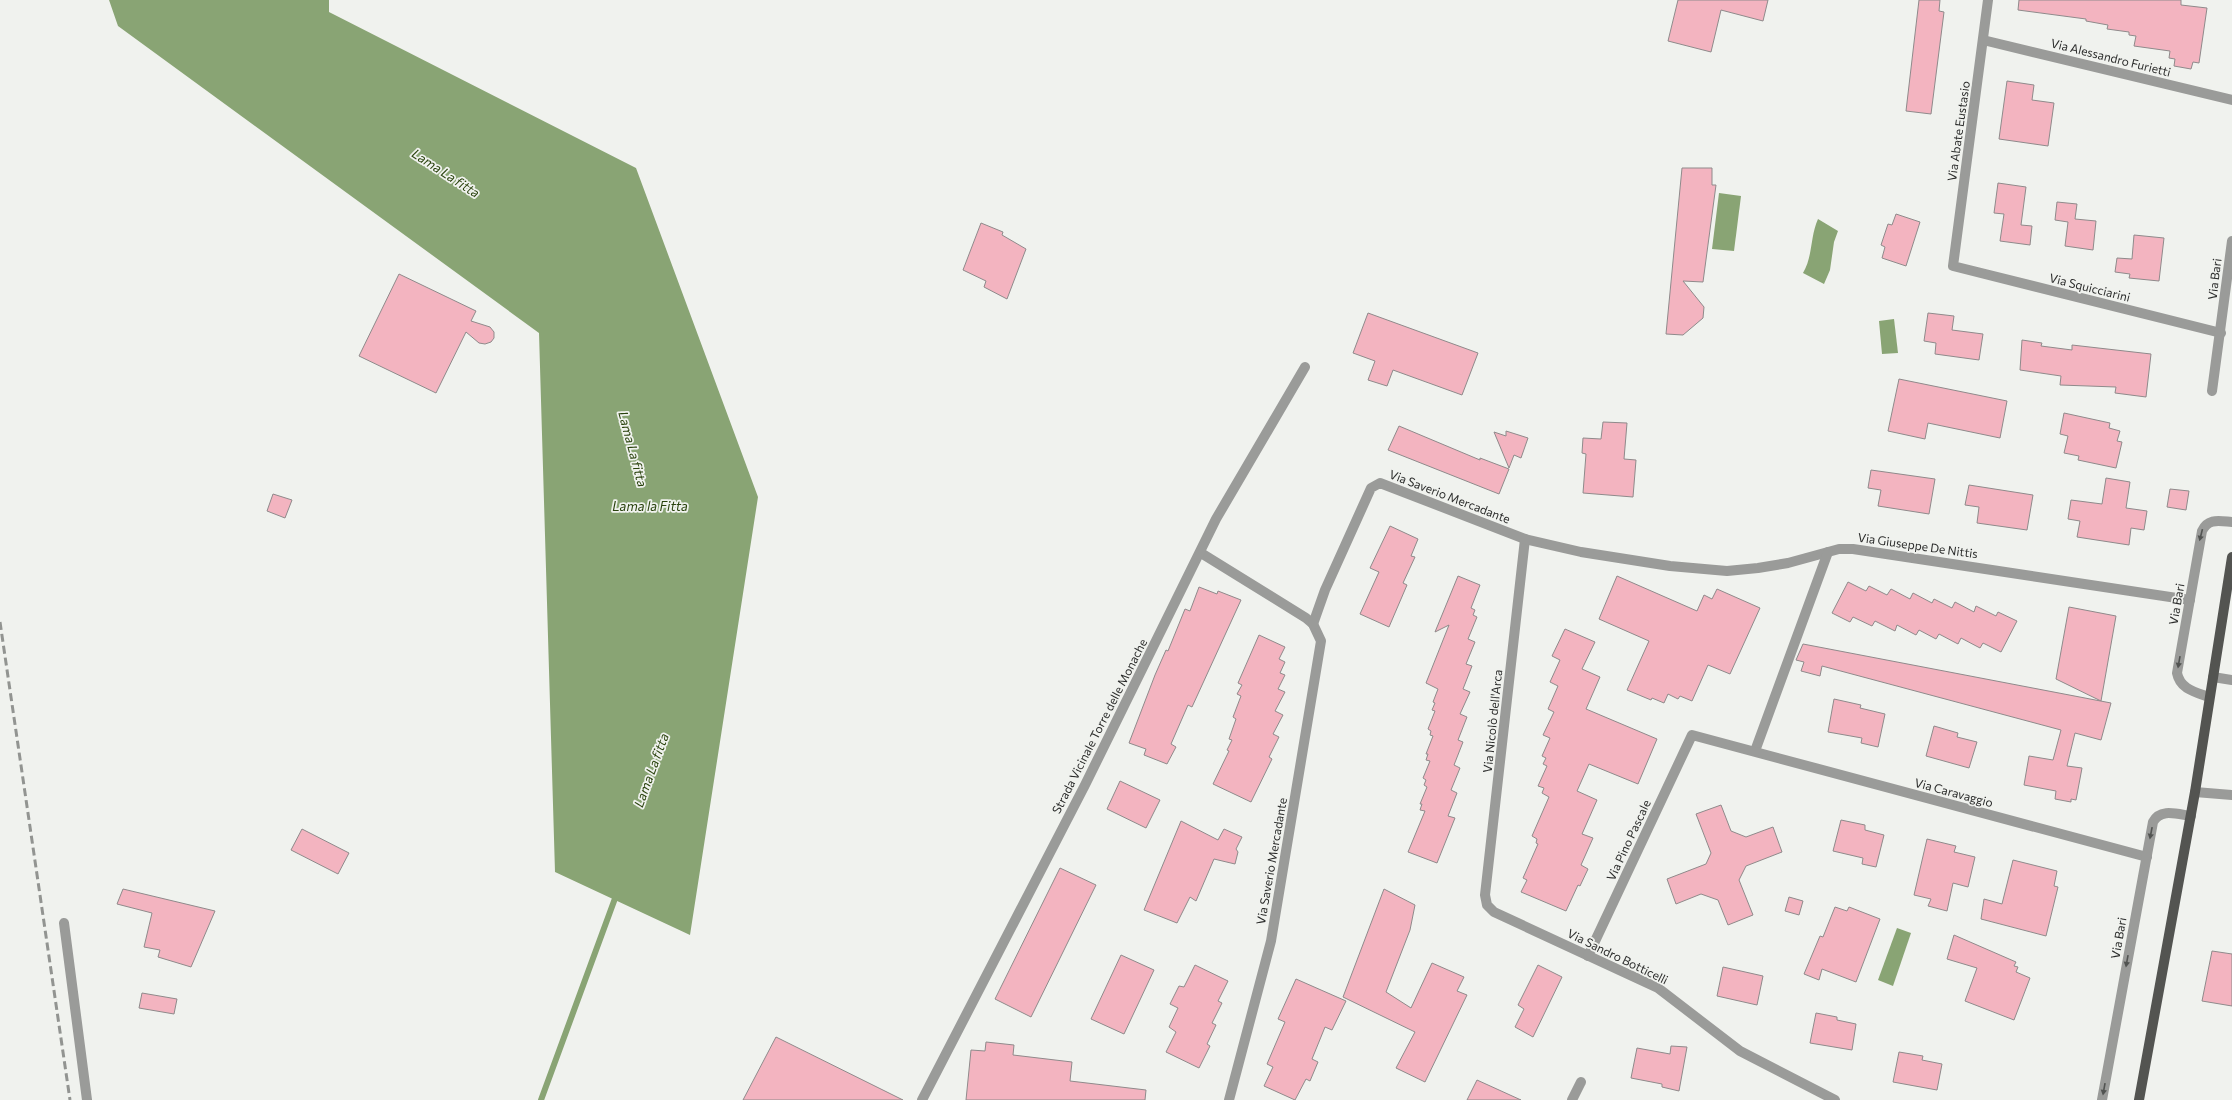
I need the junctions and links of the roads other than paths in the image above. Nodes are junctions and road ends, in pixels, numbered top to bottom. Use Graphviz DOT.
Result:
graph roads {
  1 [pos="1988,0"];
  2 [pos="1983,40"];
  3 [pos="2232,100"];
  4 [pos="2232,241"];
  5 [pos="1952,266"];
  6 [pos="2229,292"];
  7 [pos="2221,333"];
  8 [pos="1305,367"];
  9 [pos="2212,391"];
  10 [pos="2232,522"];
  11 [pos="1525,539"];
  12 [pos="1828,552"];
  13 [pos="1201,553"];
  14 [pos="2232,556"];
  15 [pos="2229,598"];
  16 [pos="2190,600"];
  17 [pos="1313,624"];
  18 [pos="2213,677"];
  19 [pos="2232,680"];
  20 [pos="2209,697"];
  21 [pos="1692,735"];
  22 [pos="1755,751"];
  23 [pos="2195,792"];
  24 [pos="2232,795"];
  25 [pos="2191,816"];
  26 [pos="2146,857"];
  27 [pos="1487,905"];
  28 [pos="64,923"];
  29 [pos="1588,956"];
  30 [pos="1581,1082"];
  31 [pos="87,1100"];
  32 [pos="922,1100"];
  33 [pos="1229,1100"];
  34 [pos="1572,1100"];
  35 [pos="1835,1100"];
  36 [pos="2102,1100"];
  37 [pos="2139,1100"];
  1 -- 2 [label="street, Via Abate Eustasio"];
  2 -- 3 [label="street, Via Alessandro Furietti"];
  2 -- 5 [label="street, Via Abate Eustasio"];
  4 -- 6 [label="street, Via Bari"];
  5 -- 7 [label="street, Via Squicciarini"];
  6 -- 7 [label="street, Via Bari"];
  7 -- 9 [label="street, Via Bari"];
  8 -- 13 [label="street, Strada Vicinale Torre delle Monache"];
  10 -- 16 [label="street, Via Bari, one-way"];
  11 -- 12 [label="street, Via Giuseppe De Nittis"];
  11 -- 17 [label="street, Via Saverio Mercadante"];
  11 -- 27 [label="street, Via Nicolò dell'Arca"];
  12 -- 16 [label="street, Via Giuseppe De Nittis"];
  12 -- 22 [label="street"];
  13 -- 17 [label="street"];
  13 -- 32 [label="street, Strada Vicinale Torre delle Monache"];
  14 -- 15 [label="main road"];
  15 -- 18 [label="main road"];
  16 -- 20 [label="street, Via Bari, one-way"];
  17 -- 33 [label="street, Via Saverio Mercadante"];
  18 -- 19 [label="street"];
  18 -- 20 [label="main road"];
  20 -- 23 [label="main road"];
  21 -- 22 [label="street, Via Caravaggio"];
  21 -- 29 [label="street, Via Pino Pascale"];
  22 -- 26 [label="street, Via Caravaggio"];
  23 -- 24 [label="street"];
  23 -- 25 [label="main road"];
  25 -- 26 [label="street, Via Bari, one-way"];
  25 -- 37 [label="main road"];
  26 -- 36 [label="street, Via Bari, one-way"];
  27 -- 29 [label="street, Via Sandro Botticelli"];
  28 -- 31 [label="street"];
  29 -- 35 [label="street, Via Sandro Botticelli"];
  30 -- 34 [label="street"];
}
